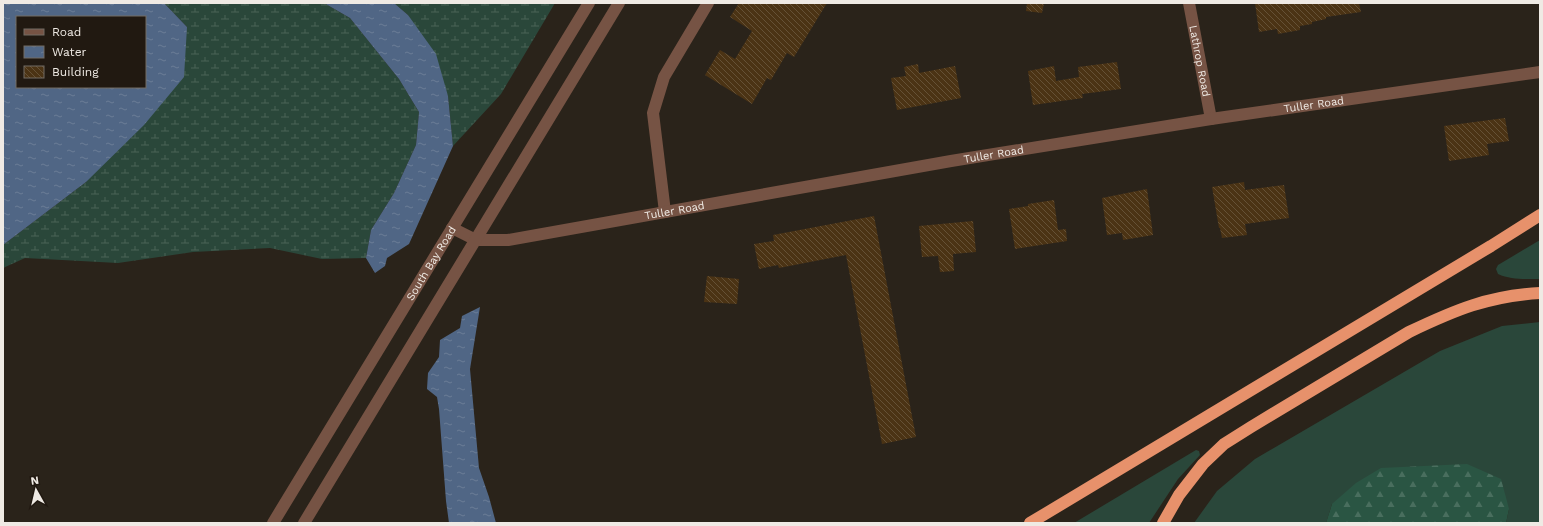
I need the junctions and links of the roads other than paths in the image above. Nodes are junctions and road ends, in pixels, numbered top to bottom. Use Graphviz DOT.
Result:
graph roads {
  1 [pos="589,3"];
  2 [pos="619,3"];
  3 [pos="708,3"];
  4 [pos="1189,3"];
  5 [pos="1540,72"];
  6 [pos="1211,119"];
  7 [pos="665,212"];
  8 [pos="1540,215"];
  9 [pos="452,228"];
  10 [pos="476,240"];
  11 [pos="1540,293"];
  12 [pos="273,523"];
  13 [pos="304,523"];
  14 [pos="1030,523"];
  15 [pos="1163,523"];
  1 -- 9 [label="street, South Bay Road"];
  2 -- 10 [label="street"];
  3 -- 7 [label="street"];
  4 -- 6 [label="street, Lathrop Road"];
  5 -- 6 [label="street, Tuller Road"];
  6 -- 7 [label="street, Tuller Road"];
  7 -- 10 [label="street, Tuller Road"];
  8 -- 14 [label="highway"];
  9 -- 10 [label="street, Tuller Road"];
  9 -- 12 [label="street, South Bay Road"];
  10 -- 13 [label="street"];
  11 -- 15 [label="highway"];
}
